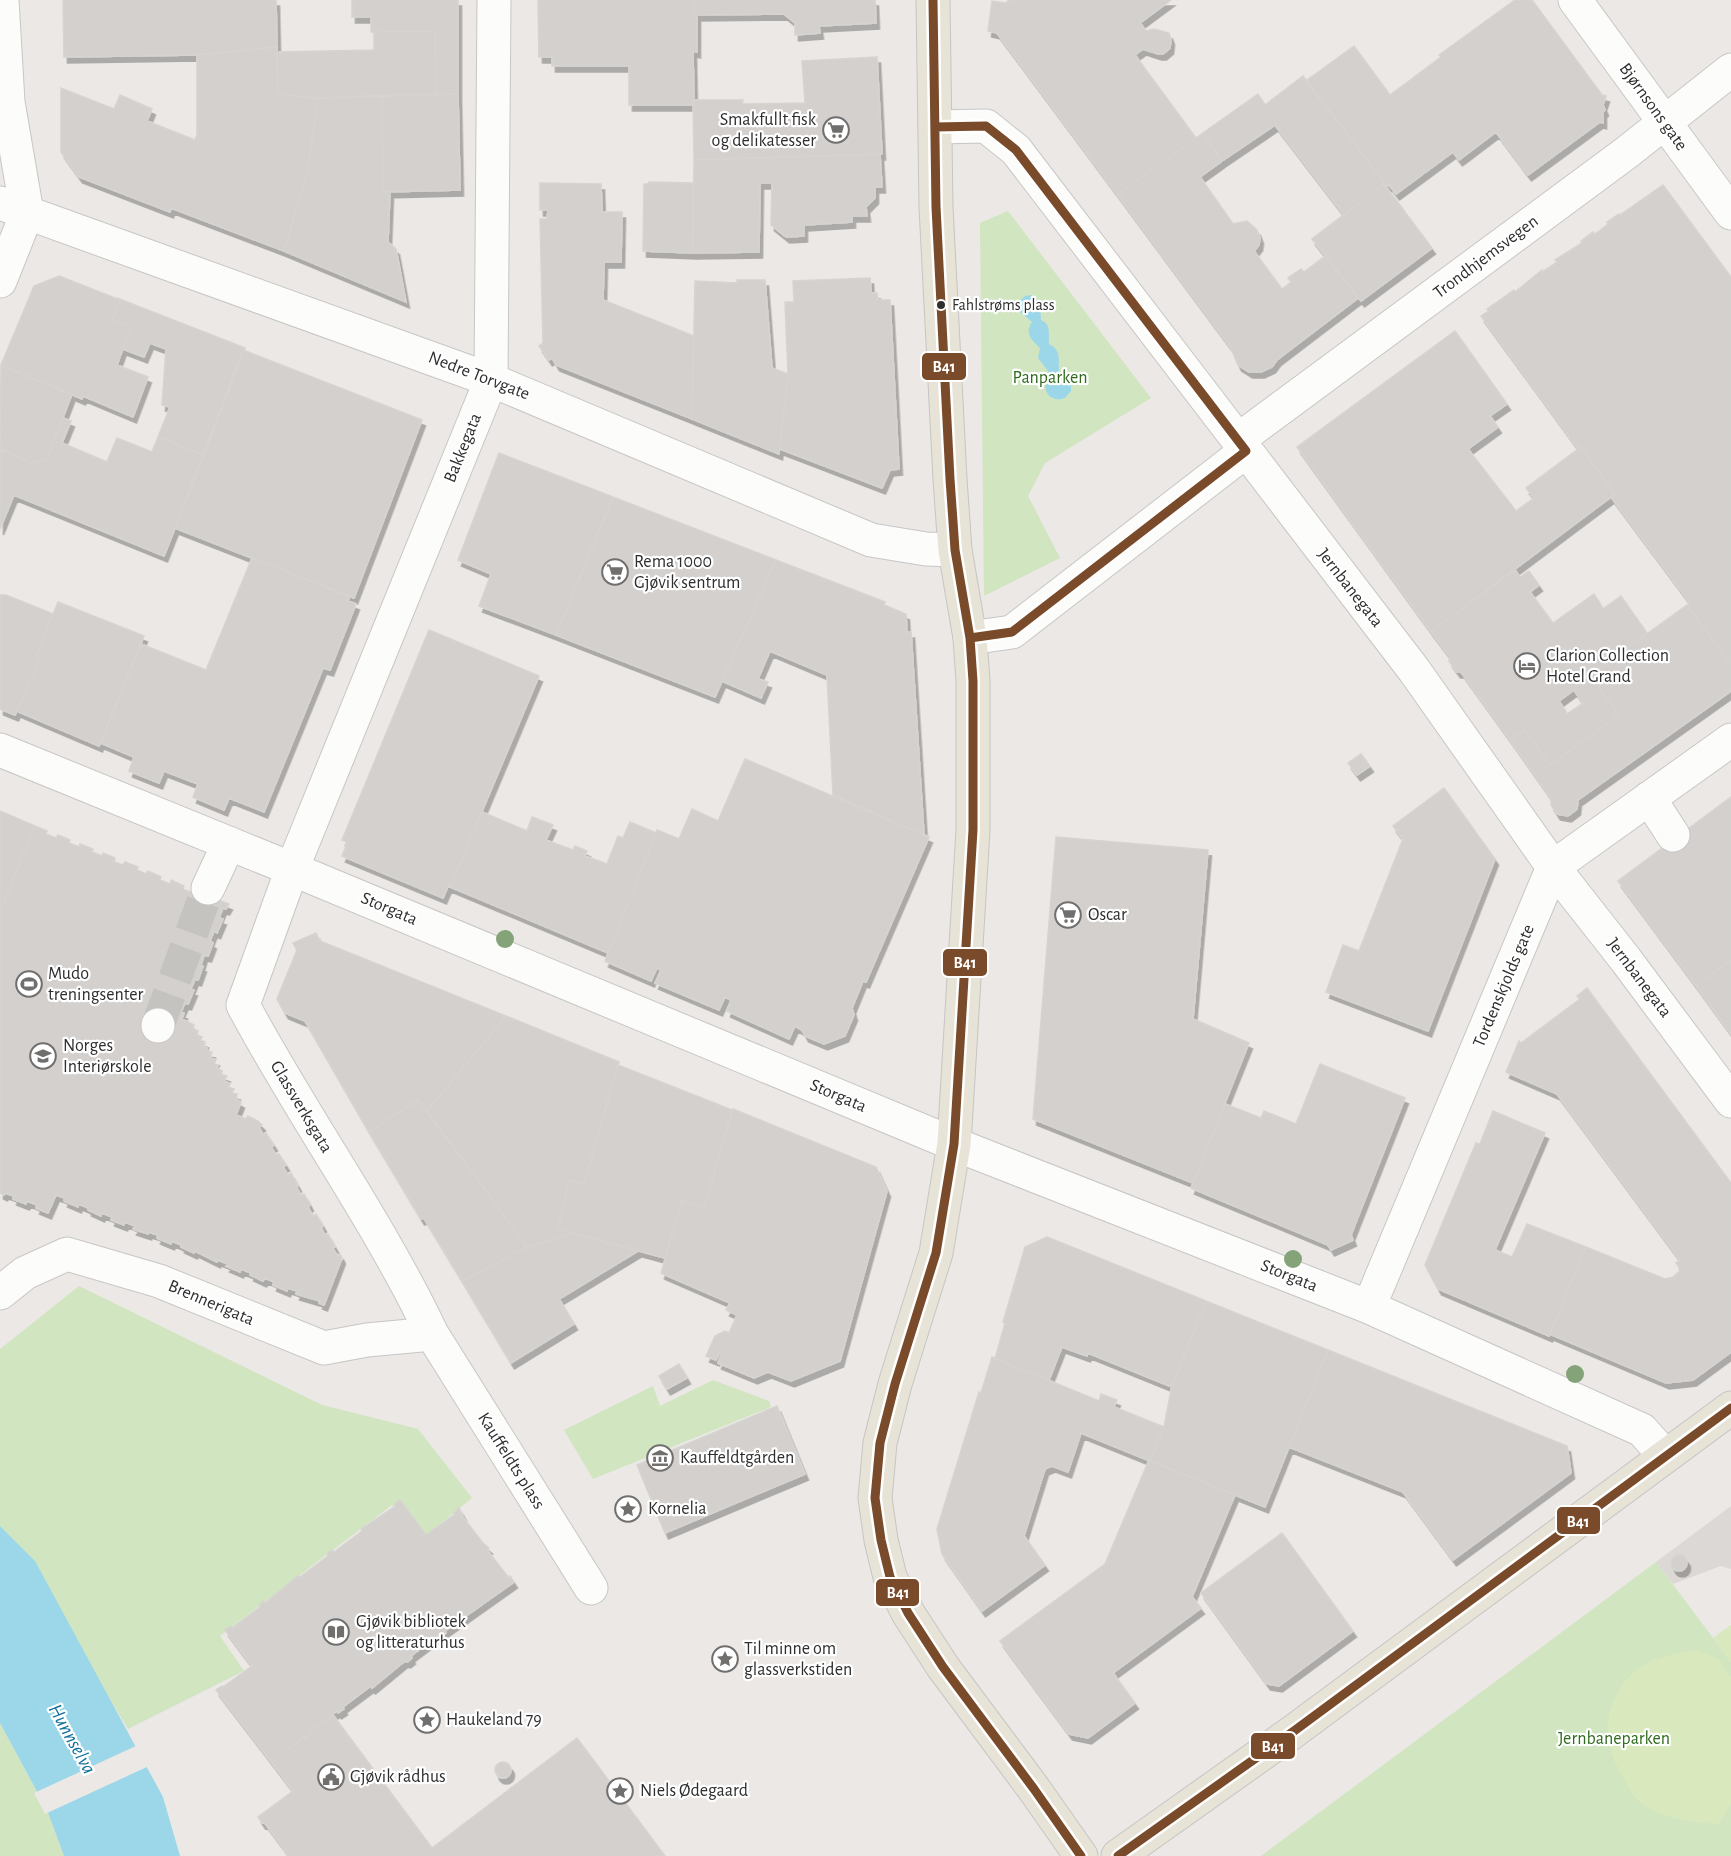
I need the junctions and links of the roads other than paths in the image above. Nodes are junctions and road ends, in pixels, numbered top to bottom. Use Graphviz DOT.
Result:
graph roads {
  1 [pos="2,0"];
  2 [pos="494,0"];
  3 [pos="933,0"];
  4 [pos="1575,0"];
  5 [pos="1731,70"];
  6 [pos="4,101"];
  7 [pos="1663,122"];
  8 [pos="935,127"];
  9 [pos="14,208"];
  10 [pos="1731,213"];
  11 [pos="0,281"];
  12 [pos="491,380"];
  13 [pos="1242,446"];
  14 [pos="955,550"];
  15 [pos="970,638"];
  16 [pos="1731,740"];
  17 [pos="0,750"];
  18 [pos="1649,798"];
  19 [pos="1673,835"];
  20 [pos="229,843"];
  21 [pos="1553,867"];
  22 [pos="292,869"];
  23 [pos="208,888"];
  24 [pos="1731,1101"];
  25 [pos="954,1144"];
  26 [pos="0,1293"];
  27 [pos="1369,1307"];
  28 [pos="432,1334"];
  29 [pos="1731,1408"];
  30 [pos="1665,1456"];
  31 [pos="591,1588"];
  32 [pos="1081,1856"];
  33 [pos="1118,1856"];
  1 -- 6 [label="street"];
  2 -- 12 [label="street, Bakkegata"];
  3 -- 8 [label="main road"];
  4 -- 7 [label="street, Bjørnsons gate"];
  5 -- 7 [label="street, Trondhjemsvegen"];
  6 -- 9 [label="street"];
  7 -- 10 [label="street, Bjørnsons gate"];
  7 -- 13 [label="street, Trondhjemsvegen"];
  8 -- 13 [label="street, Jernbanegata"];
  8 -- 14 [label="main road"];
  9 -- 11 [label="street"];
  9 -- 12 [label="street, Nedre Torvgate"];
  12 -- 14 [label="street, Nedre Torvgate"];
  12 -- 22 [label="street, Bakkegata"];
  13 -- 15 [label="street, Trondhjemsvegen"];
  13 -- 21 [label="street, Jernbanegata"];
  14 -- 15 [label="main road"];
  15 -- 25 [label="main road"];
  16 -- 18 [label="street"];
  17 -- 20 [label="street, Storgata"];
  18 -- 19 [label="street"];
  18 -- 21 [label="street"];
  20 -- 22 [label="street, Storgata"];
  20 -- 23 [label="street"];
  21 -- 24 [label="street, Jernbanegata"];
  21 -- 27 [label="street, Tordenskjolds gate"];
  22 -- 25 [label="street, Storgata"];
  22 -- 28 [label="street, Glassverksgata"];
  25 -- 27 [label="street, Storgata"];
  25 -- 32 [label="main road"];
  26 -- 28 [label="street, Brennerigata"];
  27 -- 30 [label="street, Storgata"];
  28 -- 31 [label="street, Kauffeldts plass"];
  29 -- 30 [label="main road"];
  30 -- 33 [label="main road"];
}
